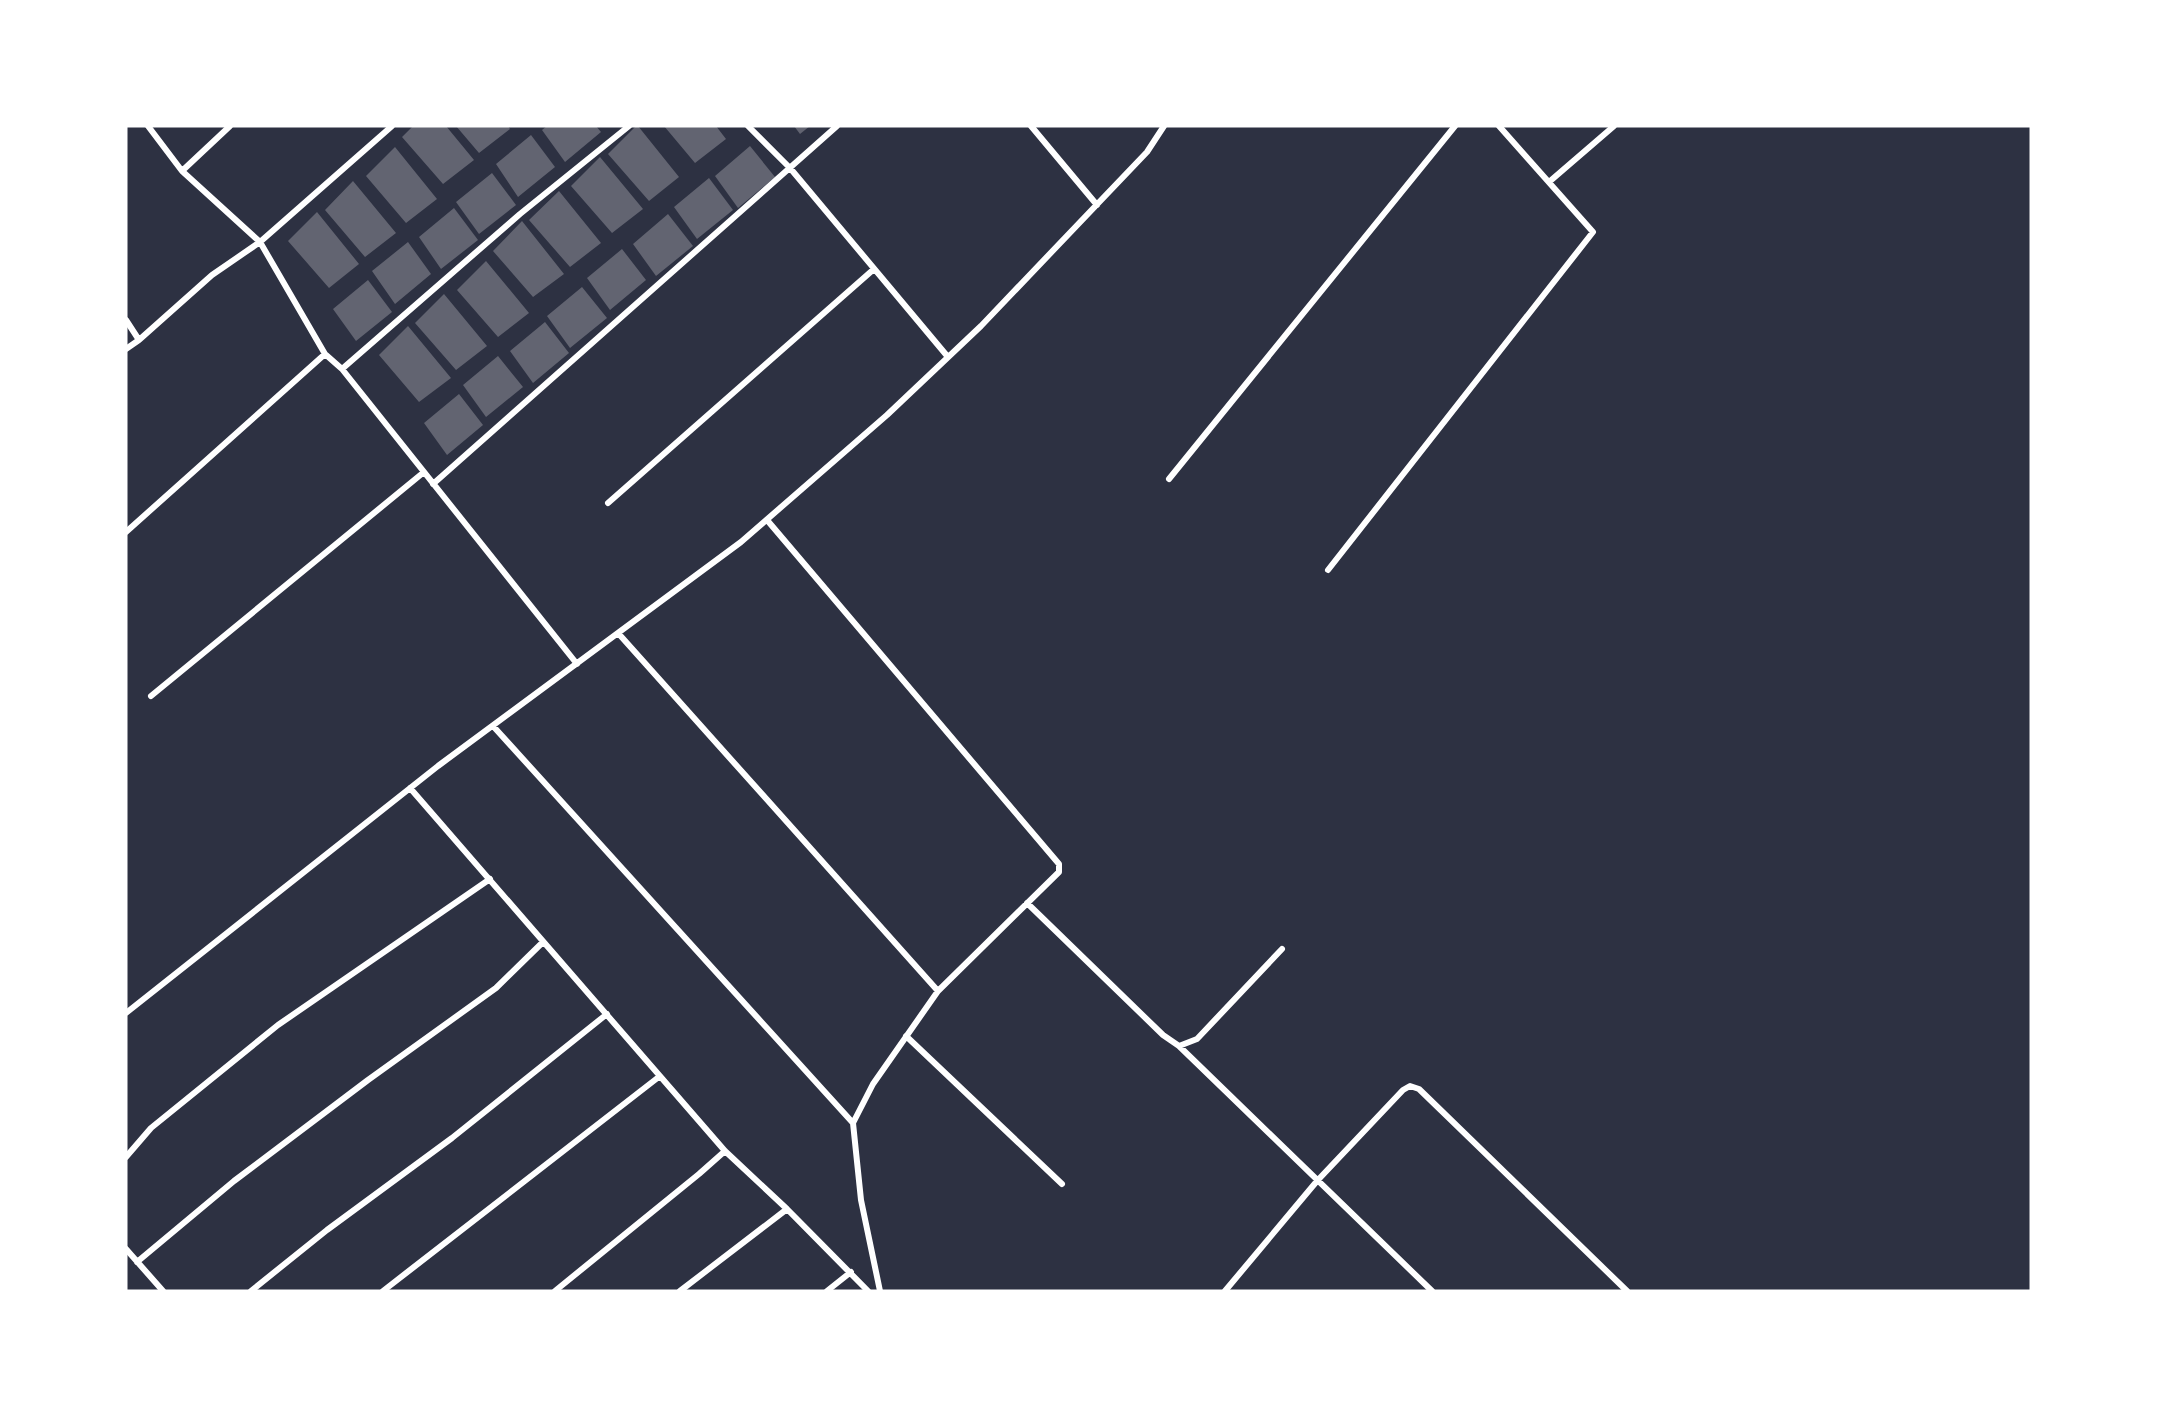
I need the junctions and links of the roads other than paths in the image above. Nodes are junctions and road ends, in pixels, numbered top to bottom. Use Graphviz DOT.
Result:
graph roads {
  1 [pos="148,126"];
  2 [pos="230,126"];
  3 [pos="392,126"];
  4 [pos="630,126"];
  5 [pos="748,126"];
  6 [pos="837,126"];
  7 [pos="1031,126"];
  8 [pos="1164,126"];
  9 [pos="1455,126"];
  10 [pos="1499,126"];
  11 [pos="1614,126"];
  12 [pos="790,168"];
  13 [pos="182,171"];
  14 [pos="1549,182"];
  15 [pos="1097,205"];
  16 [pos="260,242"];
  17 [pos="874,269"];
  18 [pos="126,320"];
  19 [pos="139,340"];
  20 [pos="126,349"];
  21 [pos="325,354"];
  22 [pos="948,357"];
  23 [pos="342,369"];
  24 [pos="424,472"];
  25 [pos="1170,479"];
  26 [pos="433,484"];
  27 [pos="608,502"];
  28 [pos="767,520"];
  29 [pos="126,532"];
  30 [pos="1328,570"];
  31 [pos="618,633"];
  32 [pos="577,664"];
  33 [pos="150,696"];
  34 [pos="493,726"];
  35 [pos="410,788"];
  36 [pos="490,879"];
  37 [pos="1027,903"];
  38 [pos="543,942"];
  39 [pos="1282,949"];
  40 [pos="938,991"];
  41 [pos="126,1013"];
  42 [pos="607,1014"];
  43 [pos="906,1036"];
  44 [pos="1179,1046"];
  45 [pos="660,1076"];
  46 [pos="852,1123"];
  47 [pos="725,1151"];
  48 [pos="126,1157"];
  49 [pos="1317,1181"];
  50 [pos="1062,1184"];
  51 [pos="787,1209"];
  52 [pos="126,1249"];
  53 [pos="137,1262"];
  54 [pos="851,1272"];
  55 [pos="163,1291"];
  56 [pos="251,1291"];
  57 [pos="383,1291"];
  58 [pos="555,1291"];
  59 [pos="680,1291"];
  60 [pos="827,1291"];
  61 [pos="868,1291"];
  62 [pos="880,1291"];
  63 [pos="1226,1291"];
  64 [pos="1432,1291"];
  65 [pos="1627,1291"];
  1 -- 13 [label="street"];
  2 -- 13 [label="street"];
  3 -- 16 [label="street"];
  4 -- 23 [label="street"];
  5 -- 12 [label="street"];
  6 -- 12 [label="street"];
  7 -- 15 [label="street"];
  8 -- 15 [label="street"];
  9 -- 25 [label="street"];
  10 -- 14 [label="street"];
  11 -- 14 [label="street"];
  12 -- 17 [label="street"];
  12 -- 26 [label="street"];
  13 -- 16 [label="street"];
  14 -- 30 [label="street"];
  15 -- 22 [label="street"];
  16 -- 19 [label="street"];
  16 -- 21 [label="street"];
  17 -- 22 [label="street"];
  17 -- 27 [label="street"];
  18 -- 19 [label="street"];
  19 -- 20 [label="street"];
  21 -- 23 [label="street"];
  21 -- 29 [label="street"];
  22 -- 28 [label="street"];
  23 -- 24 [label="street"];
  24 -- 26 [label="street"];
  24 -- 33 [label="street"];
  26 -- 32 [label="street"];
  28 -- 31 [label="street"];
  28 -- 37 [label="street"];
  31 -- 32 [label="street"];
  31 -- 40 [label="street"];
  32 -- 34 [label="street"];
  34 -- 35 [label="street"];
  34 -- 46 [label="street"];
  35 -- 36 [label="street"];
  35 -- 41 [label="street"];
  36 -- 38 [label="street"];
  36 -- 48 [label="street"];
  37 -- 40 [label="street"];
  37 -- 44 [label="street"];
  38 -- 42 [label="street"];
  38 -- 53 [label="street"];
  39 -- 44 [label="street"];
  40 -- 43 [label="street"];
  42 -- 45 [label="street"];
  42 -- 56 [label="street"];
  43 -- 46 [label="street"];
  43 -- 50 [label="street"];
  44 -- 49 [label="street"];
  45 -- 47 [label="street"];
  45 -- 57 [label="street"];
  46 -- 62 [label="street"];
  47 -- 51 [label="street"];
  47 -- 58 [label="street"];
  49 -- 63 [label="street"];
  49 -- 64 [label="street"];
  49 -- 65 [label="street"];
  51 -- 54 [label="street"];
  51 -- 59 [label="street"];
  52 -- 53 [label="street"];
  53 -- 55 [label="street"];
  54 -- 60 [label="street"];
  54 -- 61 [label="street"];
}
